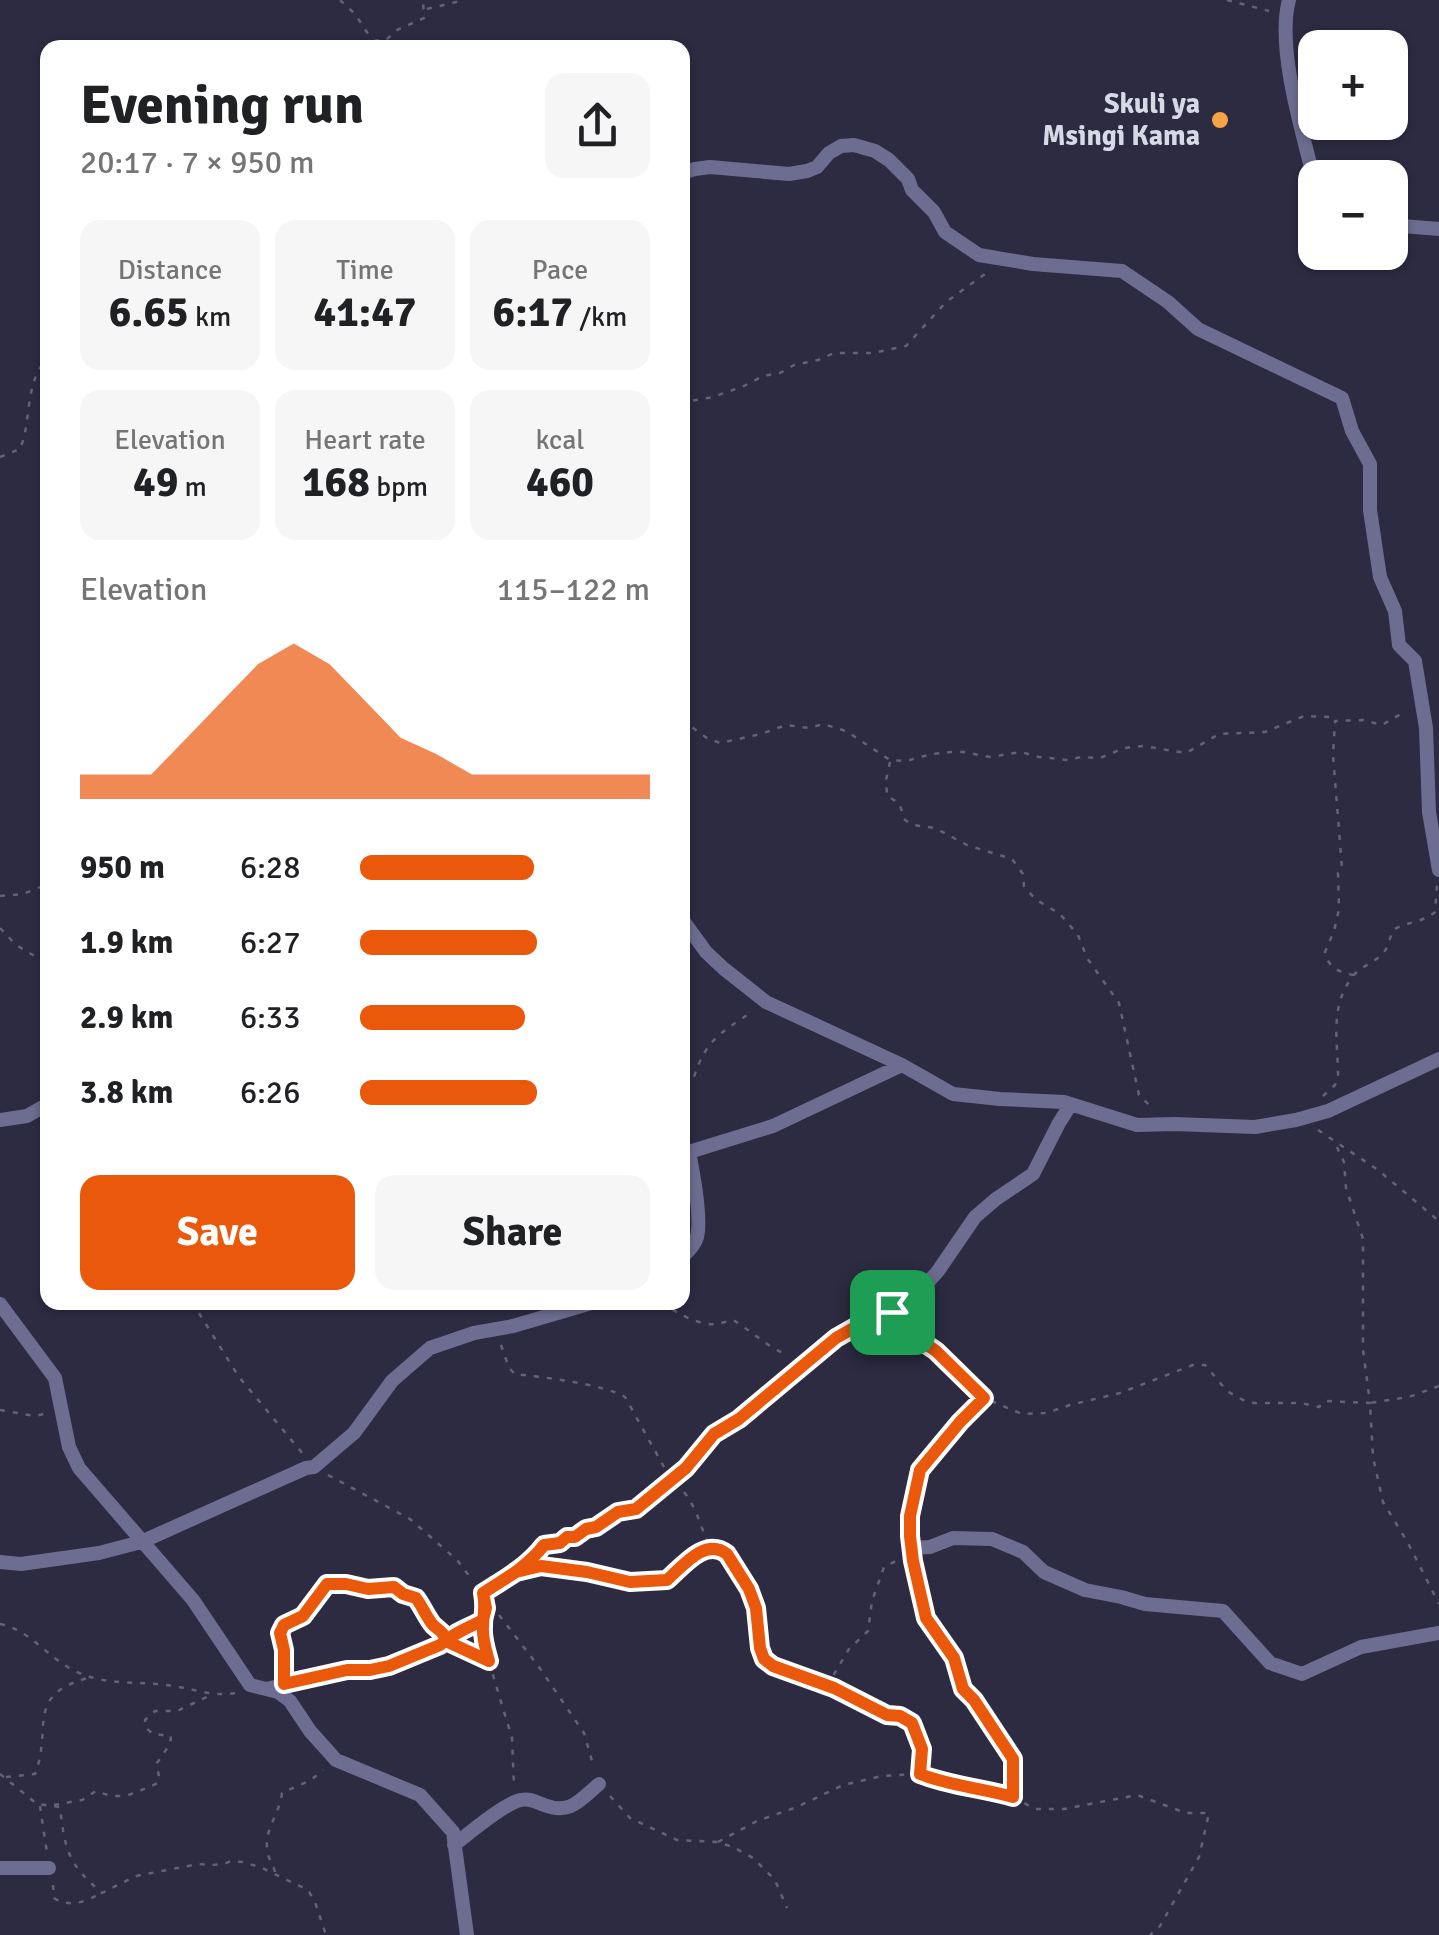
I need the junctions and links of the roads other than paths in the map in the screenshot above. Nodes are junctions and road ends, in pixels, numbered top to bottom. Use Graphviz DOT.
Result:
graph roads {
  1 [pos="1287,7"];
  2 [pos="1310,160"];
  3 [pos="690,171"];
  4 [pos="1408,226"];
  5 [pos="1439,229"];
  6 [pos="1439,869"];
  7 [pos="690,930"];
  8 [pos="1439,1059"];
  9 [pos="902,1065"];
  10 [pos="1072,1104"];
  11 [pos="40,1109"];
  12 [pos="0,1120"];
  13 [pos="690,1152"];
  14 [pos="690,1157"];
  15 [pos="690,1247"];
  16 [pos="0,1304"];
  17 [pos="566,1310"];
  18 [pos="141,1542"];
  19 [pos="912,1550"];
  20 [pos="0,1562"];
  21 [pos="1439,1633"];
  22 [pos="261,1688"];
  23 [pos="599,1784"];
  24 [pos="454,1844"];
  25 [pos="0,1868"];
  26 [pos="50,1868"];
  27 [pos="467,1935"];
  1 -- 2 [label="street"];
  3 -- 6 [label="street"];
  4 -- 5 [label="street"];
  7 -- 9 [label="street"];
  8 -- 10 [label="street"];
  9 -- 10 [label="street"];
  9 -- 13 [label="street"];
  10 -- 22 [label="street"];
  11 -- 12 [label="street"];
  14 -- 15 [label="street"];
  16 -- 18 [label="street"];
  17 -- 18 [label="street"];
  18 -- 20 [label="street"];
  18 -- 22 [label="street"];
  19 -- 21 [label="street"];
  22 -- 24 [label="street"];
  23 -- 24 [label="street"];
  24 -- 27 [label="street"];
  25 -- 26 [label="street"];
}
